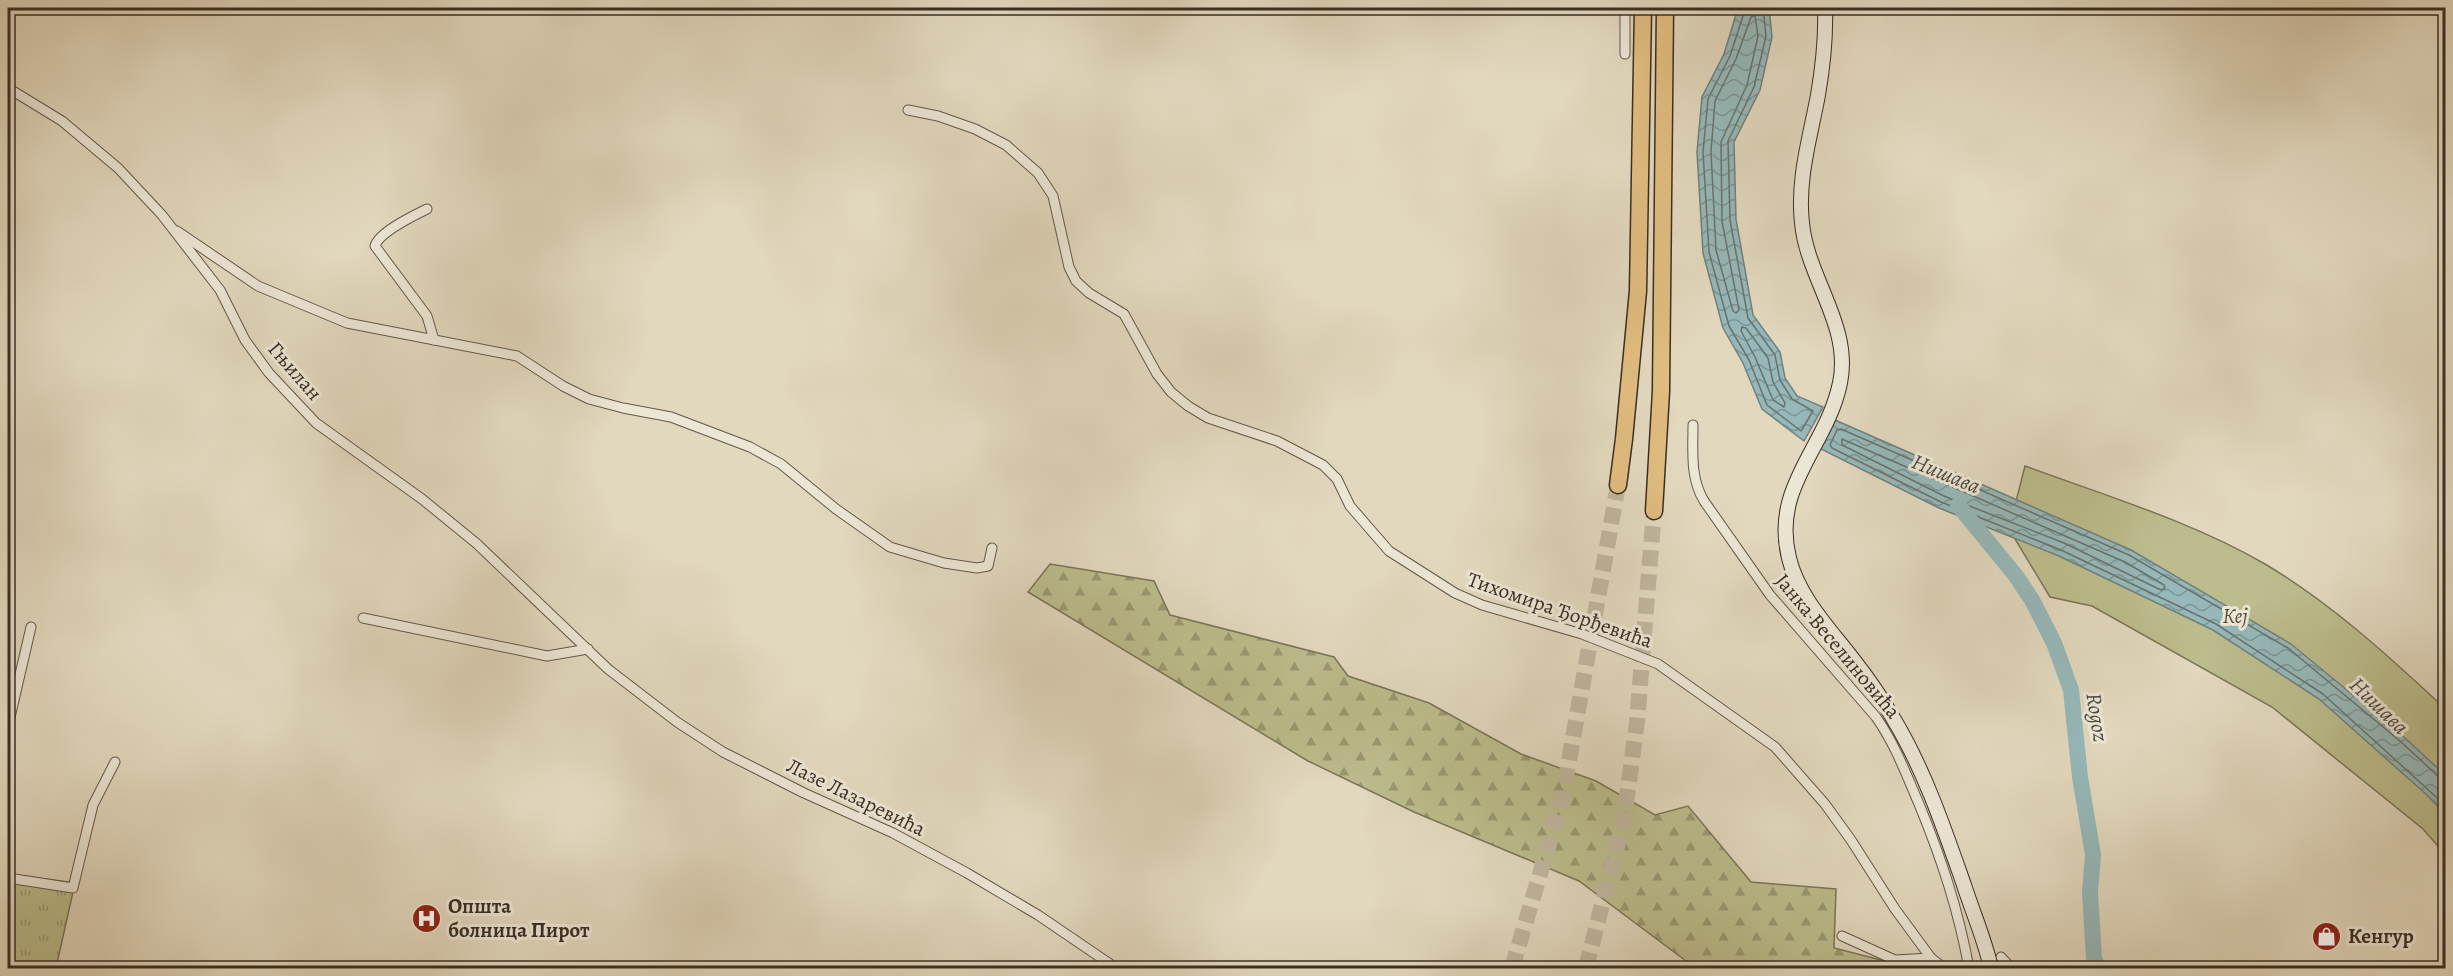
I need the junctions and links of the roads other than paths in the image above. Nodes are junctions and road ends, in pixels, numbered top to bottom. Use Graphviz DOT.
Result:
graph roads {
  1 [pos="1625,8"];
  2 [pos="1643,8"];
  3 [pos="1665,8"];
  4 [pos="1825,8"];
  5 [pos="1625,54"];
  6 [pos="8,88"];
  7 [pos="908,110"];
  8 [pos="427,209"];
  9 [pos="175,230"];
  10 [pos="434,340"];
  11 [pos="1693,425"];
  12 [pos="1618,485"];
  13 [pos="1654,511"];
  14 [pos="992,548"];
  15 [pos="363,618"];
  16 [pos="31,627"];
  17 [pos="588,649"];
  18 [pos="8,726"];
  19 [pos="115,762"];
  20 [pos="8,878"];
  21 [pos="1842,936"];
  22 [pos="2001,957"];
  23 [pos="1931,958"];
  24 [pos="1116,969"];
  25 [pos="1944,969"];
  26 [pos="1969,969"];
  27 [pos="1991,969"];
  28 [pos="2011,969"];
  1 -- 5 [label="street"];
  2 -- 12 [label="highway"];
  3 -- 13 [label="highway"];
  4 -- 27 [label="main road"];
  6 -- 9 [label="street, Гњилан"];
  7 -- 23 [label="street, Тихомира Ђорђевића"];
  8 -- 10 [label="street"];
  9 -- 10 [label="street"];
  9 -- 17 [label="street, Гњилан"];
  10 -- 14 [label="street"];
  11 -- 26 [label="street, Јанка Веселиновића"];
  15 -- 17 [label="street"];
  16 -- 18 [label="street"];
  17 -- 24 [label="street, Лазе Лазаревића"];
  19 -- 20 [label="street"];
  21 -- 23 [label="street"];
  22 -- 28 [label="street"];
  23 -- 25 [label="street, Тихомира Ђорђевића"];
}
